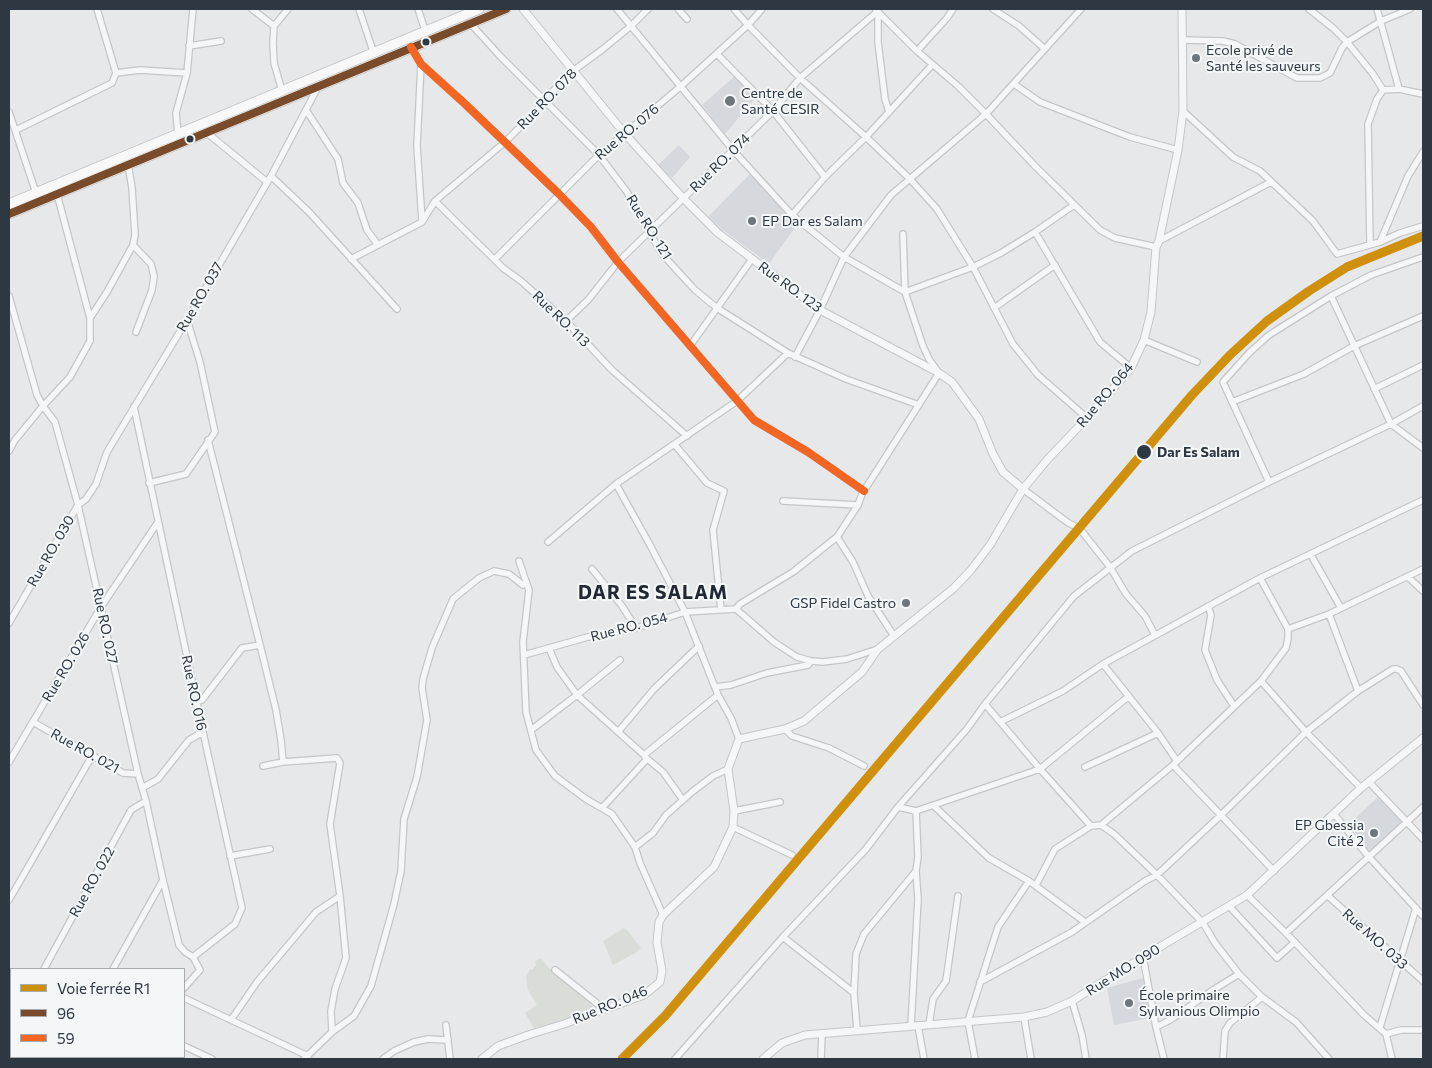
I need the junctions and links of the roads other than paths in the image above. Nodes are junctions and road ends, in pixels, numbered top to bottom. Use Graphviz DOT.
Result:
graph roads {
  1 [pos="97,9"];
  2 [pos="193,9"];
  3 [pos="252,9"];
  4 [pos="288,9"];
  5 [pos="359,9"];
  6 [pos="418,9"];
  7 [pos="479,9"];
  8 [pos="506,9"];
  9 [pos="523,9"];
  10 [pos="617,9"];
  11 [pos="648,9"];
  12 [pos="678,9"];
  13 [pos="734,9"];
  14 [pos="762,9"];
  15 [pos="953,9"];
  16 [pos="993,9"];
  17 [pos="1182,9"];
  18 [pos="1309,9"];
  19 [pos="1377,9"];
  20 [pos="1410,9"];
  21 [pos="876,10"];
  22 [pos="1077,10"];
  23 [pos="687,18"];
  24 [pos="1381,21"];
  25 [pos="470,23"];
  26 [pos="748,25"];
  27 [pos="274,26"];
  28 [pos="631,26"];
  29 [pos="425,30"];
  30 [pos="1182,40"];
  31 [pos="221,41"];
  32 [pos="1347,42"];
  33 [pos="189,46"];
  34 [pos="411,47"];
  35 [pos="1045,49"];
  36 [pos="918,51"];
  37 [pos="374,54"];
  38 [pos="717,54"];
  39 [pos="420,64"];
  40 [pos="932,65"];
  41 [pos="573,71"];
  42 [pos="116,73"];
  43 [pos="187,73"];
  44 [pos="800,78"];
  45 [pos="1014,84"];
  46 [pos="319,85"];
  47 [pos="680,87"];
  48 [pos="1399,89"];
  49 [pos="1383,90"];
  50 [pos="282,91"];
  51 [pos="1423,94"];
  52 [pos="546,101"];
  53 [pos="306,110"];
  54 [pos="773,111"];
  55 [pos="1183,111"];
  56 [pos="9,112"];
  57 [pos="889,112"];
  58 [pos="986,114"];
  59 [pos="16,130"];
  60 [pos="206,132"];
  61 [pos="178,134"];
  62 [pos="625,134"];
  63 [pos="866,136"];
  64 [pos="505,142"];
  65 [pos="733,150"];
  66 [pos="1178,150"];
  67 [pos="1423,152"];
  68 [pos="599,155"];
  69 [pos="128,164"];
  70 [pos="271,176"];
  71 [pos="825,177"];
  72 [pos="909,178"];
  73 [pos="267,182"];
  74 [pos="1271,182"];
  75 [pos="36,193"];
  76 [pos="57,194"];
  77 [pos="559,194"];
  78 [pos="683,198"];
  79 [pos="435,201"];
  80 [pos="9,204"];
  81 [pos="1074,205"];
  82 [pos="9,214"];
  83 [pos="792,215"];
  84 [pos="422,222"];
  85 [pos="1423,226"];
  86 [pos="649,232"];
  87 [pos="1035,232"];
  88 [pos="903,234"];
  89 [pos="1380,242"];
  90 [pos="1157,244"];
  91 [pos="1370,244"];
  92 [pos="133,245"];
  93 [pos="378,246"];
  94 [pos="844,257"];
  95 [pos="1423,257"];
  96 [pos="351,259"];
  97 [pos="495,259"];
  98 [pos="752,259"];
  99 [pos="618,262"];
  100 [pos="1055,264"];
  101 [pos="973,267"];
  102 [pos="905,292"];
  103 [pos="9,296"];
  104 [pos="1331,296"];
  105 [pos="717,308"];
  106 [pos="994,308"];
  107 [pos="397,309"];
  108 [pos="820,310"];
  109 [pos="1423,316"];
  110 [pos="90,318"];
  111 [pos="187,320"];
  112 [pos="566,321"];
  113 [pos="136,332"];
  114 [pos="1144,340"];
  115 [pos="690,346"];
  116 [pos="1354,346"];
  117 [pos="788,353"];
  118 [pos="795,356"];
  119 [pos="1197,362"];
  120 [pos="1423,365"];
  121 [pos="1131,368"];
  122 [pos="939,373"];
  123 [pos="1374,389"];
  124 [pos="736,401"];
  125 [pos="1232,402"];
  126 [pos="919,404"];
  127 [pos="43,406"];
  128 [pos="1423,406"];
  129 [pos="134,407"];
  130 [pos="1087,418"];
  131 [pos="1391,424"];
  132 [pos="687,436"];
  133 [pos="208,440"];
  134 [pos="675,445"];
  135 [pos="1423,448"];
  136 [pos="9,451"];
  137 [pos="1269,482"];
  138 [pos="149,483"];
  139 [pos="616,484"];
  140 [pos="1023,489"];
  141 [pos="864,491"];
  142 [pos="783,500"];
  143 [pos="1423,500"];
  144 [pos="78,505"];
  145 [pos="858,505"];
  146 [pos="158,522"];
  147 [pos="837,537"];
  148 [pos="548,542"];
  149 [pos="1311,555"];
  150 [pos="519,561"];
  151 [pos="1110,566"];
  152 [pos="1423,569"];
  153 [pos="592,570"];
  154 [pos="1408,577"];
  155 [pos="1260,578"];
  156 [pos="523,585"];
  157 [pos="1423,591"];
  158 [pos="1208,606"];
  159 [pos="101,607"];
  160 [pos="1341,608"];
  161 [pos="736,609"];
  162 [pos="721,610"];
  163 [pos="685,612"];
  164 [pos="1329,614"];
  165 [pos="9,623"];
  166 [pos="636,628"];
  167 [pos="1288,629"];
  168 [pos="1155,635"];
  169 [pos="894,636"];
  170 [pos="260,644"];
  171 [pos="699,646"];
  172 [pos="549,648"];
  173 [pos="878,649"];
  174 [pos="524,655"];
  175 [pos="620,660"];
  176 [pos="811,662"];
  177 [pos="1103,664"];
  178 [pos="1261,681"];
  179 [pos="715,687"];
  180 [pos="1358,691"];
  181 [pos="577,695"];
  182 [pos="718,695"];
  183 [pos="1129,696"];
  184 [pos="197,702"];
  185 [pos="985,704"];
  186 [pos="1423,705"];
  187 [pos="1234,706"];
  188 [pos="33,722"];
  189 [pos="1000,722"];
  190 [pos="784,729"];
  191 [pos="531,730"];
  192 [pos="203,732"];
  193 [pos="618,732"];
  194 [pos="1306,732"];
  195 [pos="1158,733"];
  196 [pos="1423,738"];
  197 [pos="739,739"];
  198 [pos="92,756"];
  199 [pos="645,757"];
  200 [pos="9,762"];
  201 [pos="283,762"];
  202 [pos="1175,763"];
  203 [pos="263,766"];
  204 [pos="864,766"];
  205 [pos="1085,767"];
  206 [pos="728,769"];
  207 [pos="1040,770"];
  208 [pos="138,774"];
  209 [pos="1369,782"];
  210 [pos="142,788"];
  211 [pos="1361,788"];
  212 [pos="683,800"];
  213 [pos="146,801"];
  214 [pos="780,802"];
  215 [pos="934,806"];
  216 [pos="1423,806"];
  217 [pos="898,807"];
  218 [pos="602,808"];
  219 [pos="734,811"];
  220 [pos="916,812"];
  221 [pos="1334,814"];
  222 [pos="1220,816"];
  223 [pos="1407,822"];
  224 [pos="1101,825"];
  225 [pos="1091,826"];
  226 [pos="733,827"];
  227 [pos="1423,838"];
  228 [pos="635,847"];
  229 [pos="270,849"];
  230 [pos="792,855"];
  231 [pos="230,856"];
  232 [pos="1369,857"];
  233 [pos="916,871"];
  234 [pos="1274,871"];
  235 [pos="1157,874"];
  236 [pos="163,880"];
  237 [pos="1029,881"];
  238 [pos="1036,885"];
  239 [pos="1247,895"];
  240 [pos="340,896"];
  241 [pos="958,896"];
  242 [pos="1328,896"];
  243 [pos="9,900"];
  244 [pos="1229,906"];
  245 [pos="1416,908"];
  246 [pos="663,915"];
  247 [pos="1423,916"];
  248 [pos="1085,922"];
  249 [pos="1203,923"];
  250 [pos="1286,933"];
  251 [pos="783,937"];
  252 [pos="1295,942"];
  253 [pos="193,957"];
  254 [pos="1143,957"];
  255 [pos="1399,960"];
  256 [pos="45,968"];
  257 [pos="114,968"];
  258 [pos="555,970"];
  259 [pos="1239,974"];
  260 [pos="1423,981"];
  261 [pos="980,982"];
  262 [pos="185,987"];
  263 [pos="854,993"];
  264 [pos="1262,997"];
  265 [pos="185,998"];
  266 [pos="1072,1002"];
  267 [pos="604,1009"];
  268 [pos="1024,1016"];
  269 [pos="231,1020"];
  270 [pos="968,1021"];
  271 [pos="446,1024"];
  272 [pos="929,1025"];
  273 [pos="915,1026"];
  274 [pos="1156,1027"];
  275 [pos="1380,1027"];
  276 [pos="857,1030"];
  277 [pos="1423,1030"];
  278 [pos="332,1032"];
  279 [pos="822,1033"];
  280 [pos="1386,1034"];
  281 [pos="448,1040"];
  282 [pos="185,1046"];
  283 [pos="306,1058"];
  284 [pos="212,1059"];
  285 [pos="383,1059"];
  286 [pos="450,1059"];
  287 [pos="482,1059"];
  288 [pos="675,1059"];
  289 [pos="763,1059"];
  290 [pos="821,1059"];
  291 [pos="924,1059"];
  292 [pos="975,1059"];
  293 [pos="1031,1059"];
  294 [pos="1086,1059"];
  295 [pos="1164,1059"];
  296 [pos="1223,1059"];
  297 [pos="1329,1059"];
  298 [pos="1392,1059"];
  1 -- 42 [label="street"];
  2 -- 33 [label="street"];
  3 -- 27 [label="street"];
  4 -- 27 [label="street"];
  5 -- 37 [label="street"];
  6 -- 29 [label="street"];
  7 -- 29 [label="main road"];
  8 -- 25 [label="main road"];
  9 -- 41 [label="street, Rue RO. 123"];
  10 -- 28 [label="street"];
  11 -- 28 [label="street, Rue RO. 078"];
  12 -- 23 [label="street"];
  13 -- 26 [label="street"];
  14 -- 26 [label="street, Rue RO. 076"];
  15 -- 36 [label="street"];
  16 -- 35 [label="street"];
  17 -- 30 [label="street, Rue RO. 064"];
  18 -- 32 [label="street"];
  19 -- 24 [label="street"];
  20 -- 24 [label="street"];
  21 -- 36 [label="street"];
  21 -- 44 [label="street, Rue RO. 074"];
  21 -- 57 [label="street"];
  22 -- 35 [label="street"];
  24 -- 32 [label="street"];
  24 -- 48 [label="street"];
  25 -- 34 [label="main road"];
  25 -- 52 [label="street, Rue RO. 121"];
  26 -- 38 [label="street, Rue RO. 076"];
  26 -- 44 [label="street"];
  27 -- 50 [label="street"];
  28 -- 41 [label="street, Rue RO. 078"];
  28 -- 47 [label="street"];
  29 -- 37 [label="main road"];
  30 -- 32 [label="street"];
  30 -- 55 [label="street, Rue RO. 064"];
  31 -- 33 [label="street"];
  32 -- 49 [label="street"];
  33 -- 43 [label="street"];
  34 -- 39 [label="street"];
  34 -- 46 [label="main road"];
  35 -- 45 [label="street"];
  36 -- 40 [label="street"];
  37 -- 50 [label="main road"];
  38 -- 47 [label="street, Rue RO. 076"];
  38 -- 54 [label="street"];
  39 -- 64 [label="street"];
  39 -- 84 [label="street"];
  40 -- 57 [label="street"];
  40 -- 58 [label="street"];
  41 -- 52 [label="street, Rue RO. 078"];
  41 -- 62 [label="street, Rue RO. 123"];
  42 -- 43 [label="street"];
  42 -- 59 [label="street"];
  43 -- 61 [label="street"];
  44 -- 54 [label="street, Rue RO. 074"];
  44 -- 63 [label="street"];
  45 -- 58 [label="street"];
  45 -- 66 [label="street"];
  46 -- 53 [label="street, Rue RO. 037"];
  46 -- 60 [label="main road"];
  47 -- 62 [label="street, Rue RO. 076"];
  47 -- 65 [label="street"];
  48 -- 49 [label="street"];
  48 -- 51 [label="street"];
  49 -- 91 [label="street"];
  50 -- 61 [label="main road"];
  52 -- 64 [label="street, Rue RO. 078"];
  52 -- 68 [label="street, Rue RO. 121"];
  53 -- 70 [label="street, Rue RO. 037"];
  53 -- 93 [label="street"];
  54 -- 65 [label="street, Rue RO. 074"];
  54 -- 71 [label="street"];
  55 -- 66 [label="street, Rue RO. 064"];
  55 -- 74 [label="street"];
  56 -- 59 [label="street"];
  57 -- 63 [label="street"];
  58 -- 72 [label="street"];
  58 -- 81 [label="street"];
  59 -- 75 [label="street"];
  60 -- 69 [label="main road"];
  60 -- 73 [label="street"];
  61 -- 75 [label="main road"];
  62 -- 68 [label="street, Rue RO. 076"];
  62 -- 78 [label="street, Rue RO. 123"];
  63 -- 71 [label="street"];
  63 -- 72 [label="street"];
  64 -- 77 [label="street"];
  64 -- 79 [label="street, Rue RO. 078"];
  65 -- 78 [label="street, Rue RO. 074"];
  65 -- 83 [label="street"];
  66 -- 90 [label="street, Rue RO. 064"];
  67 -- 89 [label="street"];
  68 -- 77 [label="street, Rue RO. 076"];
  68 -- 86 [label="street, Rue RO. 121"];
  69 -- 76 [label="main road"];
  69 -- 92 [label="street"];
  70 -- 73 [label="street, Rue RO. 037"];
  70 -- 96 [label="street"];
  71 -- 83 [label="street"];
  72 -- 94 [label="street"];
  72 -- 101 [label="street"];
  73 -- 111 [label="street, Rue RO. 037"];
  74 -- 90 [label="street"];
  74 -- 91 [label="street"];
  75 -- 80 [label="main road"];
  76 -- 82 [label="main road"];
  76 -- 110 [label="street"];
  77 -- 97 [label="street, Rue RO. 076"];
  77 -- 99 [label="street"];
  78 -- 86 [label="street, Rue RO. 074"];
  78 -- 98 [label="street, Rue RO. 123"];
  79 -- 84 [label="street, Rue RO. 078"];
  79 -- 97 [label="street, Rue RO. 113"];
  81 -- 87 [label="street"];
  81 -- 90 [label="street"];
  83 -- 94 [label="street"];
  84 -- 93 [label="street, Rue RO. 078"];
  85 -- 89 [label="street"];
  86 -- 99 [label="street, Rue RO. 074"];
  86 -- 105 [label="street, Rue RO. 121"];
  87 -- 100 [label="street"];
  87 -- 101 [label="street"];
  88 -- 102 [label="street"];
  89 -- 91 [label="street"];
  90 -- 114 [label="street, Rue RO. 064"];
  92 -- 110 [label="street"];
  92 -- 113 [label="street"];
  93 -- 96 [label="street, Rue RO. 078"];
  94 -- 102 [label="street"];
  94 -- 108 [label="street"];
  95 -- 104 [label="street"];
  96 -- 107 [label="street"];
  97 -- 112 [label="street, Rue RO. 113"];
  98 -- 105 [label="street"];
  98 -- 108 [label="street, Rue RO. 123"];
  99 -- 112 [label="street, Rue RO. 074"];
  99 -- 115 [label="street"];
  100 -- 106 [label="street"];
  100 -- 121 [label="street"];
  101 -- 102 [label="street"];
  101 -- 106 [label="street"];
  102 -- 122 [label="street"];
  103 -- 127 [label="street, Rue RO. 027"];
  104 -- 116 [label="street"];
  104 -- 125 [label="street"];
  105 -- 115 [label="street"];
  105 -- 117 [label="street, Rue RO. 121"];
  106 -- 130 [label="street"];
  108 -- 118 [label="street"];
  108 -- 122 [label="street, Rue RO. 123"];
  109 -- 116 [label="street"];
  110 -- 127 [label="street"];
  111 -- 129 [label="street, Rue RO. 037"];
  111 -- 133 [label="street"];
  112 -- 132 [label="street, Rue RO. 113"];
  114 -- 119 [label="street"];
  114 -- 121 [label="street, Rue RO. 064"];
  115 -- 124 [label="street"];
  116 -- 123 [label="street"];
  116 -- 125 [label="street"];
  117 -- 118 [label="street, Rue RO. 121"];
  117 -- 124 [label="street"];
  118 -- 126 [label="street, Rue RO. 121"];
  120 -- 123 [label="street"];
  121 -- 130 [label="street, Rue RO. 064"];
  122 -- 126 [label="street"];
  122 -- 140 [label="street, Rue RO. 123"];
  123 -- 131 [label="street"];
  124 -- 132 [label="street"];
  124 -- 141 [label="street"];
  125 -- 137 [label="street"];
  126 -- 141 [label="street"];
  127 -- 136 [label="street"];
  127 -- 144 [label="street, Rue RO. 027"];
  128 -- 131 [label="street"];
  129 -- 138 [label="street, Rue RO. 016"];
  129 -- 144 [label="street, Rue RO. 037"];
  130 -- 140 [label="street, Rue RO. 064"];
  131 -- 135 [label="street"];
  131 -- 137 [label="street"];
  132 -- 134 [label="street"];
  133 -- 138 [label="street"];
  133 -- 170 [label="street"];
  134 -- 139 [label="street"];
  134 -- 162 [label="street"];
  137 -- 151 [label="street"];
  138 -- 146 [label="street, Rue RO. 016"];
  139 -- 148 [label="street"];
  139 -- 163 [label="street"];
  140 -- 151 [label="street, Rue RO. 123"];
  140 -- 169 [label="street, Rue RO. 064"];
  141 -- 145 [label="street"];
  142 -- 145 [label="street"];
  143 -- 149 [label="street"];
  144 -- 159 [label="street, Rue RO. 027"];
  144 -- 165 [label="street, Rue RO. 030"];
  145 -- 147 [label="street"];
  146 -- 159 [label="street, Rue RO. 026"];
  146 -- 184 [label="street, Rue RO. 016"];
  147 -- 161 [label="street"];
  147 -- 169 [label="street"];
  149 -- 155 [label="street"];
  149 -- 160 [label="street"];
  150 -- 174 [label="street"];
  151 -- 168 [label="street, Rue RO. 123"];
  151 -- 185 [label="street"];
  152 -- 154 [label="street"];
  153 -- 166 [label="street"];
  154 -- 157 [label="street"];
  154 -- 160 [label="street"];
  155 -- 158 [label="street"];
  155 -- 167 [label="street"];
  156 -- 278 [label="street"];
  158 -- 168 [label="street"];
  158 -- 187 [label="street"];
  159 -- 188 [label="street, Rue RO. 026"];
  159 -- 208 [label="street, Rue RO. 027"];
  160 -- 164 [label="street"];
  161 -- 162 [label="street, Rue RO. 054"];
  161 -- 176 [label="street"];
  162 -- 163 [label="street, Rue RO. 054"];
  163 -- 166 [label="street, Rue RO. 054"];
  163 -- 171 [label="street"];
  164 -- 167 [label="street"];
  164 -- 180 [label="street"];
  166 -- 172 [label="street, Rue RO. 054"];
  167 -- 178 [label="street"];
  168 -- 177 [label="street"];
  169 -- 173 [label="street, Rue RO. 064"];
  170 -- 184 [label="street"];
  170 -- 201 [label="street"];
  171 -- 179 [label="street"];
  171 -- 193 [label="street"];
  172 -- 174 [label="street, Rue RO. 054"];
  172 -- 181 [label="street"];
  173 -- 176 [label="street"];
  173 -- 190 [label="street"];
  174 -- 191 [label="street"];
  175 -- 181 [label="street"];
  176 -- 179 [label="street"];
  177 -- 183 [label="street"];
  177 -- 189 [label="street"];
  178 -- 187 [label="street"];
  178 -- 194 [label="street"];
  179 -- 182 [label="street"];
  180 -- 186 [label="street"];
  180 -- 194 [label="street"];
  181 -- 191 [label="street"];
  181 -- 193 [label="street"];
  182 -- 197 [label="street"];
  182 -- 199 [label="street"];
  183 -- 195 [label="street"];
  183 -- 207 [label="street"];
  184 -- 192 [label="street, Rue RO. 016"];
  185 -- 189 [label="street"];
  185 -- 217 [label="street"];
  187 -- 202 [label="street"];
  188 -- 198 [label="street, Rue RO. 021"];
  188 -- 200 [label="street, Rue RO. 026"];
  189 -- 207 [label="street"];
  190 -- 197 [label="street"];
  190 -- 204 [label="street"];
  191 -- 218 [label="street"];
  192 -- 210 [label="street"];
  192 -- 231 [label="street, Rue RO. 016"];
  193 -- 199 [label="street"];
  194 -- 211 [label="street"];
  194 -- 222 [label="street"];
  195 -- 202 [label="street"];
  195 -- 205 [label="street"];
  196 -- 209 [label="street, Rue MO. 090"];
  197 -- 206 [label="street"];
  198 -- 208 [label="street, Rue RO. 021"];
  198 -- 243 [label="street"];
  199 -- 212 [label="street"];
  199 -- 218 [label="street"];
  201 -- 203 [label="street"];
  201 -- 240 [label="street"];
  202 -- 222 [label="street"];
  202 -- 224 [label="street"];
  206 -- 212 [label="street"];
  206 -- 219 [label="street"];
  207 -- 215 [label="street"];
  207 -- 225 [label="street"];
  208 -- 210 [label="street, Rue RO. 027"];
  209 -- 211 [label="street, Rue MO. 090"];
  209 -- 223 [label="street"];
  210 -- 213 [label="street, Rue RO. 027"];
  211 -- 221 [label="street, Rue MO. 090"];
  212 -- 228 [label="street"];
  213 -- 236 [label="street, Rue RO. 027"];
  213 -- 256 [label="street, Rue RO. 022"];
  214 -- 219 [label="street"];
  215 -- 220 [label="street"];
  215 -- 237 [label="street"];
  216 -- 223 [label="street"];
  217 -- 220 [label="street"];
  217 -- 251 [label="street"];
  218 -- 228 [label="street"];
  219 -- 226 [label="street"];
  220 -- 233 [label="street"];
  221 -- 232 [label="street"];
  221 -- 234 [label="street, Rue MO. 090"];
  222 -- 234 [label="street"];
  222 -- 235 [label="street"];
  223 -- 227 [label="street"];
  223 -- 232 [label="street"];
  224 -- 225 [label="street"];
  224 -- 235 [label="street"];
  225 -- 238 [label="street"];
  226 -- 230 [label="street"];
  226 -- 246 [label="street"];
  228 -- 246 [label="street"];
  229 -- 231 [label="street"];
  231 -- 253 [label="street, Rue RO. 016"];
  232 -- 242 [label="street"];
  232 -- 245 [label="street"];
  233 -- 263 [label="street"];
  233 -- 273 [label="street"];
  234 -- 239 [label="street, Rue MO. 090"];
  235 -- 248 [label="street"];
  235 -- 249 [label="street"];
  236 -- 253 [label="street, Rue RO. 027"];
  236 -- 257 [label="street"];
  237 -- 238 [label="street"];
  237 -- 261 [label="street"];
  238 -- 248 [label="street"];
  239 -- 244 [label="street, Rue MO. 090"];
  239 -- 250 [label="street"];
  240 -- 269 [label="street"];
  240 -- 278 [label="street"];
  241 -- 272 [label="street"];
  242 -- 250 [label="street"];
  242 -- 255 [label="street, Rue MO. 033"];
  244 -- 249 [label="street, Rue MO. 090"];
  244 -- 252 [label="street"];
  245 -- 247 [label="street"];
  245 -- 255 [label="street"];
  246 -- 267 [label="street, Rue RO. 046"];
  248 -- 261 [label="street"];
  249 -- 254 [label="street, Rue MO. 090"];
  249 -- 259 [label="street"];
  250 -- 252 [label="street"];
  251 -- 263 [label="street"];
  251 -- 288 [label="street"];
  252 -- 275 [label="street"];
  253 -- 262 [label="street"];
  254 -- 266 [label="street, Rue MO. 090"];
  254 -- 274 [label="street"];
  255 -- 260 [label="street, Rue MO. 033"];
  255 -- 275 [label="street"];
  258 -- 267 [label="street"];
  259 -- 264 [label="street"];
  259 -- 274 [label="street"];
  261 -- 270 [label="street"];
  263 -- 276 [label="street"];
  264 -- 296 [label="street"];
  264 -- 297 [label="street"];
  265 -- 269 [label="street"];
  266 -- 268 [label="street, Rue MO. 090"];
  266 -- 294 [label="street"];
  267 -- 287 [label="street, Rue RO. 046"];
  268 -- 270 [label="street, Rue MO. 090"];
  268 -- 293 [label="street"];
  269 -- 283 [label="street"];
  270 -- 272 [label="street, Rue MO. 090"];
  270 -- 292 [label="street"];
  271 -- 281 [label="street"];
  272 -- 273 [label="street, Rue MO. 090"];
  273 -- 276 [label="street, Rue MO. 090"];
  273 -- 291 [label="street"];
  274 -- 295 [label="street"];
  275 -- 280 [label="street"];
  276 -- 279 [label="street, Rue MO. 090"];
  277 -- 280 [label="street"];
  278 -- 283 [label="street"];
  279 -- 289 [label="street, Rue MO. 090"];
  279 -- 290 [label="street"];
  280 -- 298 [label="street"];
  281 -- 285 [label="street"];
  281 -- 286 [label="street"];
  282 -- 284 [label="street"];
}
